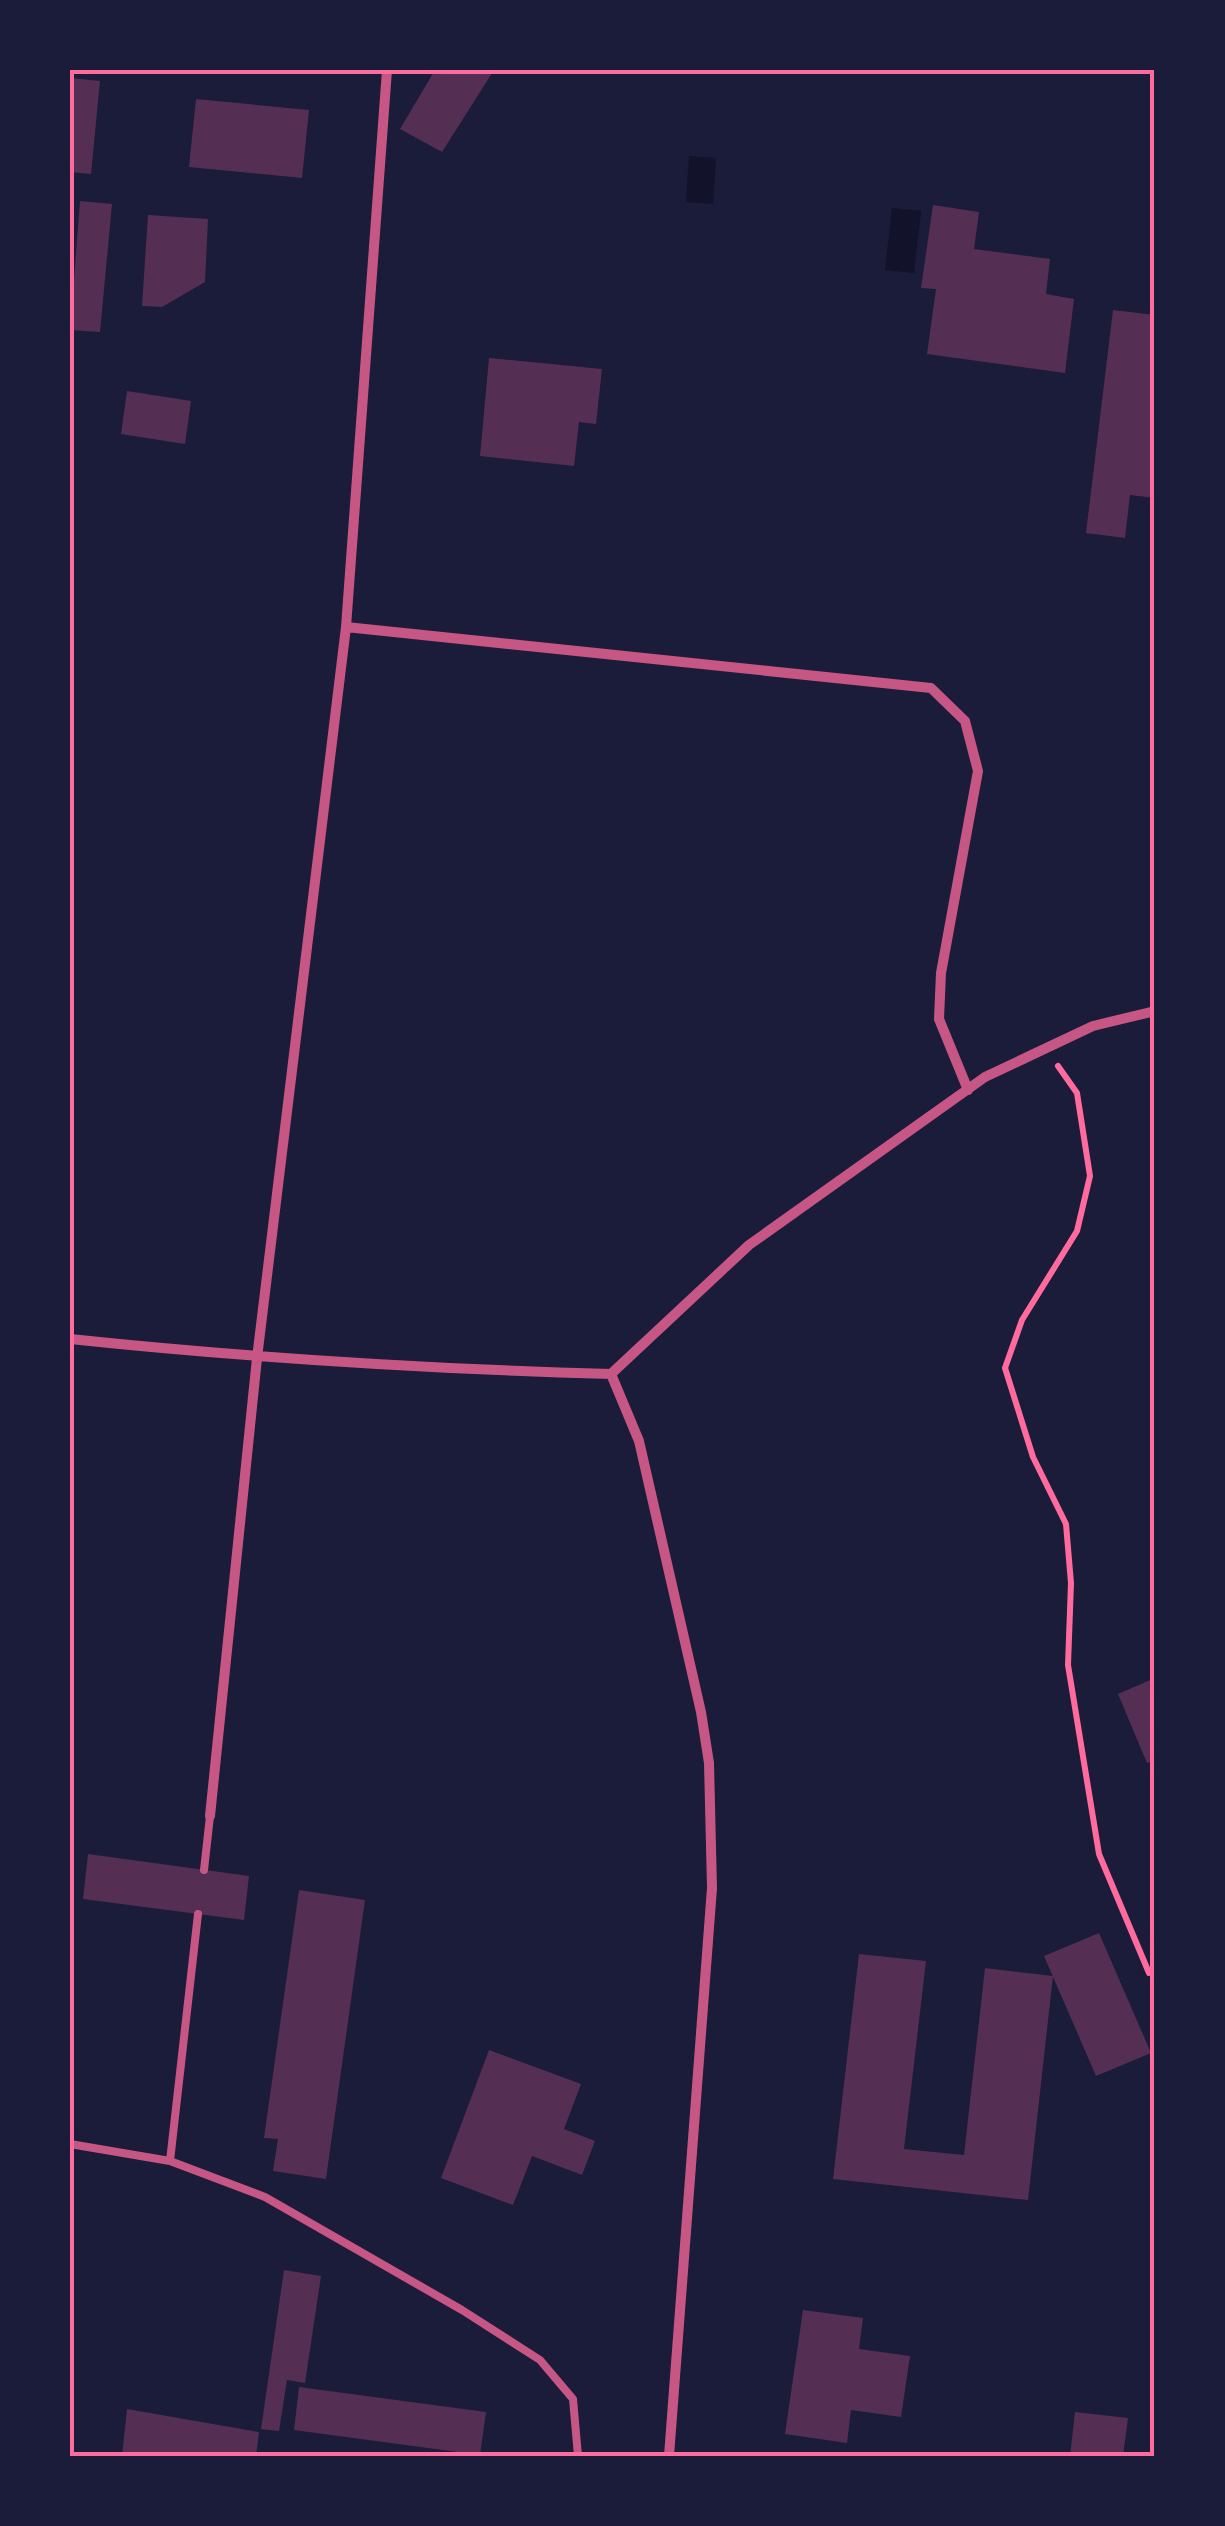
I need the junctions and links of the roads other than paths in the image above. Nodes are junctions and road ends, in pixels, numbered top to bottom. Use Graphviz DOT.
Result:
graph roads {
  1 [pos="387,70"];
  2 [pos="346,627"];
  3 [pos="1155,1011"];
  4 [pos="968,1090"];
  5 [pos="70,1340"];
  6 [pos="257,1358"];
  7 [pos="611,1374"];
  8 [pos="210,1816"];
  9 [pos="204,1870"];
  10 [pos="198,1914"];
  11 [pos="70,2144"];
  12 [pos="170,2161"];
  13 [pos="578,2456"];
  14 [pos="669,2456"];
  1 -- 2 [label="street"];
  2 -- 4 [label="street"];
  2 -- 6 [label="street"];
  3 -- 4 [label="street"];
  4 -- 7 [label="street"];
  5 -- 6 [label="street"];
  6 -- 7 [label="street"];
  6 -- 8 [label="street"];
  7 -- 14 [label="street"];
  8 -- 9 [label="lane"];
  10 -- 12 [label="lane"];
  11 -- 12 [label="lane"];
  12 -- 13 [label="lane"];
}
